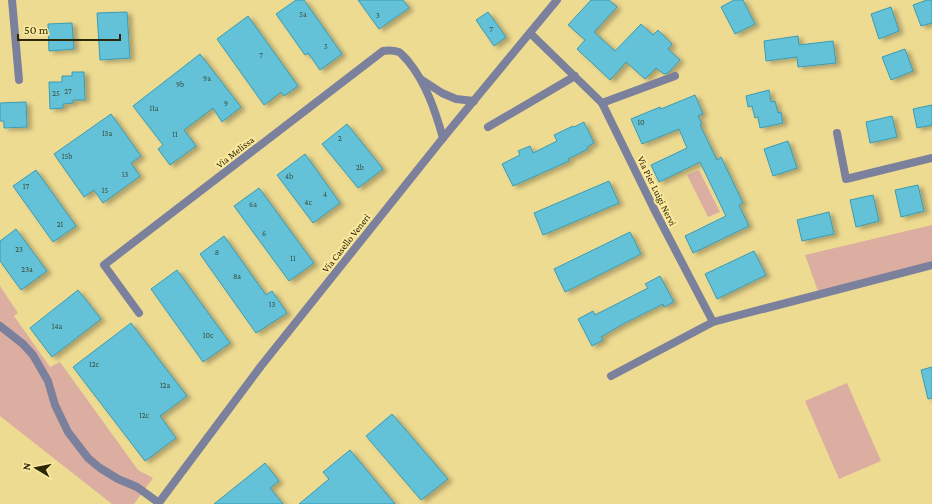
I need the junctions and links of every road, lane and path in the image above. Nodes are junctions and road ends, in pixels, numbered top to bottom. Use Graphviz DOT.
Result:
graph roads {
  1 [pos="12,0"];
  2 [pos="557,0"];
  3 [pos="530,33"];
  4 [pos="575,76"];
  5 [pos="675,76"];
  6 [pos="19,80"];
  7 [pos="421,80"];
  8 [pos="474,100"];
  9 [pos="602,103"];
  10 [pos="488,127"];
  11 [pos="837,133"];
  12 [pos="443,138"];
  13 [pos="932,158"];
  14 [pos="932,265"];
  15 [pos="139,313"];
  16 [pos="713,322"];
  17 [pos="0,326"];
  18 [pos="611,376"];
  19 [pos="158,504"];
  1 -- 6 [label="street"];
  2 -- 3 [label="street, Via Casello Veneri"];
  3 -- 4 [label="street, Via Pier Luigi Nervi"];
  3 -- 8 [label="street, Via Casello Veneri"];
  4 -- 9 [label="street, Via Pier Luigi Nervi"];
  4 -- 10 [label="street"];
  5 -- 9 [label="street"];
  7 -- 8 [label="street, Via Melissa"];
  7 -- 12 [label="street, Via Melissa"];
  7 -- 15 [label="street, Via Melissa"];
  8 -- 12 [label="street, Via Casello Veneri"];
  9 -- 16 [label="street, Via Pier Luigi Nervi"];
  11 -- 13 [label="street"];
  12 -- 19 [label="street, Via Casello Veneri"];
  14 -- 16 [label="street"];
  16 -- 18 [label="street"];
  17 -- 19 [label="street"];
}
